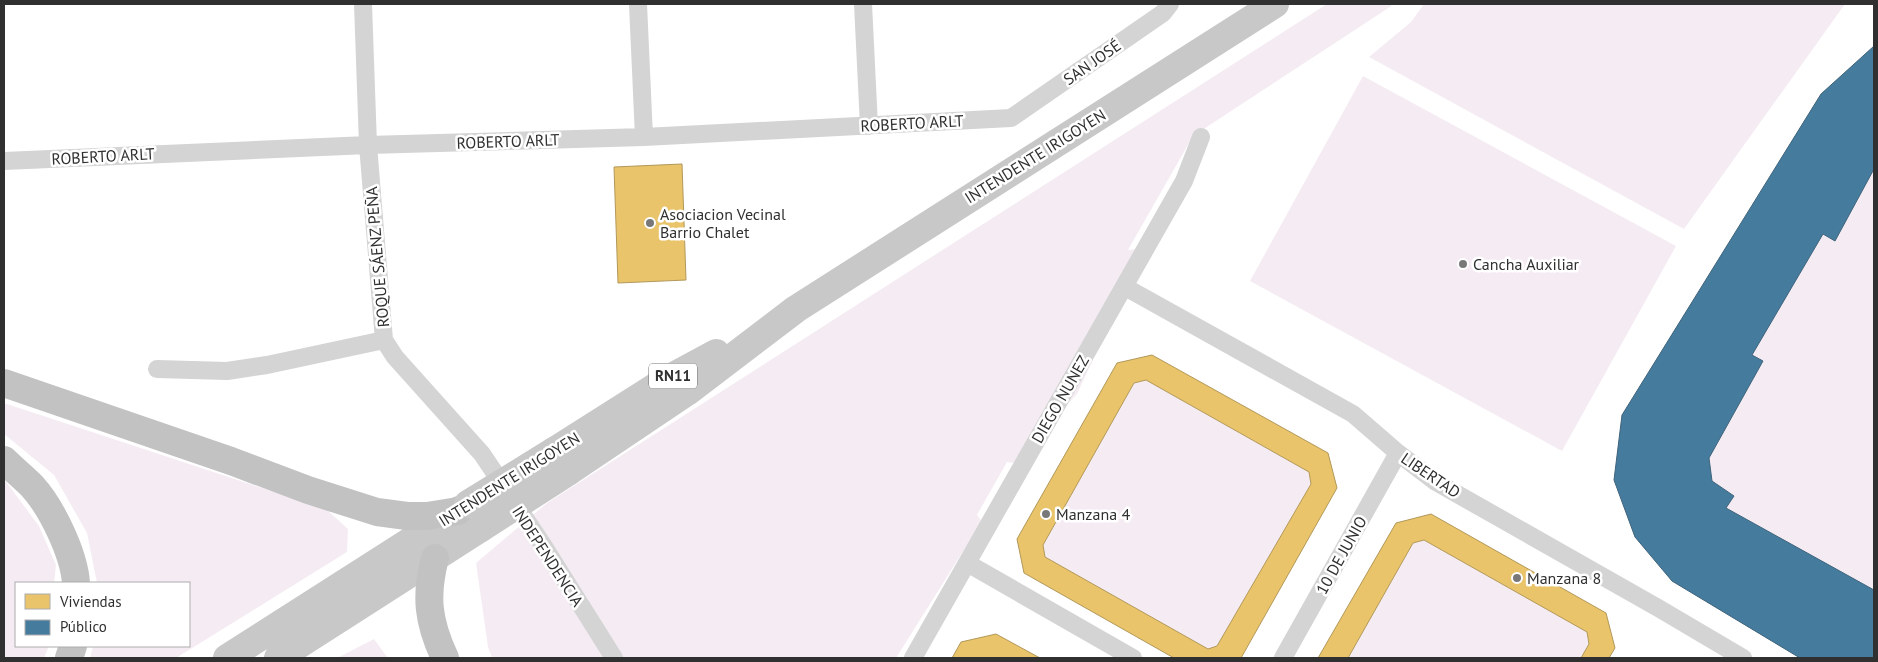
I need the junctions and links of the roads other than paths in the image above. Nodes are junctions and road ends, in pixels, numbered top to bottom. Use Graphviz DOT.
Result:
graph roads {
  1 [pos="363,4"];
  2 [pos="638,4"];
  3 [pos="863,4"];
  4 [pos="1170,4"];
  5 [pos="1275,4"];
  6 [pos="1011,118"];
  7 [pos="869,126"];
  8 [pos="644,137"];
  9 [pos="1201,137"];
  10 [pos="368,145"];
  11 [pos="4,161"];
  12 [pos="1124,287"];
  13 [pos="384,340"];
  14 [pos="157,369"];
  15 [pos="4,383"];
  16 [pos="1398,453"];
  17 [pos="4,460"];
  18 [pos="561,461"];
  19 [pos="463,507"];
  20 [pos="435,558"];
  21 [pos="967,563"];
  22 [pos="76,582"];
  23 [pos="226,658"];
  24 [pos="278,658"];
  25 [pos="445,658"];
  26 [pos="614,658"];
  27 [pos="913,658"];
  28 [pos="1133,658"];
  29 [pos="1283,658"];
  30 [pos="1743,658"];
  1 -- 10 [label="street, ROQUE SÁENZ PEÑA"];
  2 -- 8 [label="street"];
  3 -- 7 [label="street"];
  4 -- 6 [label="street, SAN JOSÉ"];
  5 -- 18 [label="main road, INTENDENTE IRIGOYEN / RN11"];
  6 -- 7 [label="street, ROBERTO ARLT"];
  7 -- 8 [label="street, ROBERTO ARLT"];
  8 -- 10 [label="street, ROBERTO ARLT"];
  9 -- 12 [label="street, DIEGO NUNEZ"];
  10 -- 11 [label="street, ROBERTO ARLT"];
  10 -- 13 [label="street, ROQUE SÁENZ PEÑA"];
  12 -- 16 [label="street, LIBERTAD"];
  12 -- 21 [label="street, DIEGO NUNEZ"];
  13 -- 14 [label="street, ROQUE SÁENZ PEÑA"];
  13 -- 26 [label="street, INDEPENDENCIA"];
  15 -- 19 [label="highway"];
  16 -- 29 [label="street, 10 DE JUNIO"];
  16 -- 30 [label="street, LIBERTAD"];
  17 -- 22 [label="highway"];
  18 -- 19 [label="main road, INTENDENTE IRIGOYEN / RN11, bridge"];
  18 -- 20 [label="main road, INTENDENTE IRIGOYEN / RN11, bridge"];
  19 -- 23 [label="main road, INTENDENTE IRIGOYEN / RN11"];
  20 -- 24 [label="main road, INTENDENTE IRIGOYEN / RN11"];
  20 -- 25 [label="highway"];
  21 -- 27 [label="street, DIEGO NUNEZ"];
  21 -- 28 [label="street"];
}
